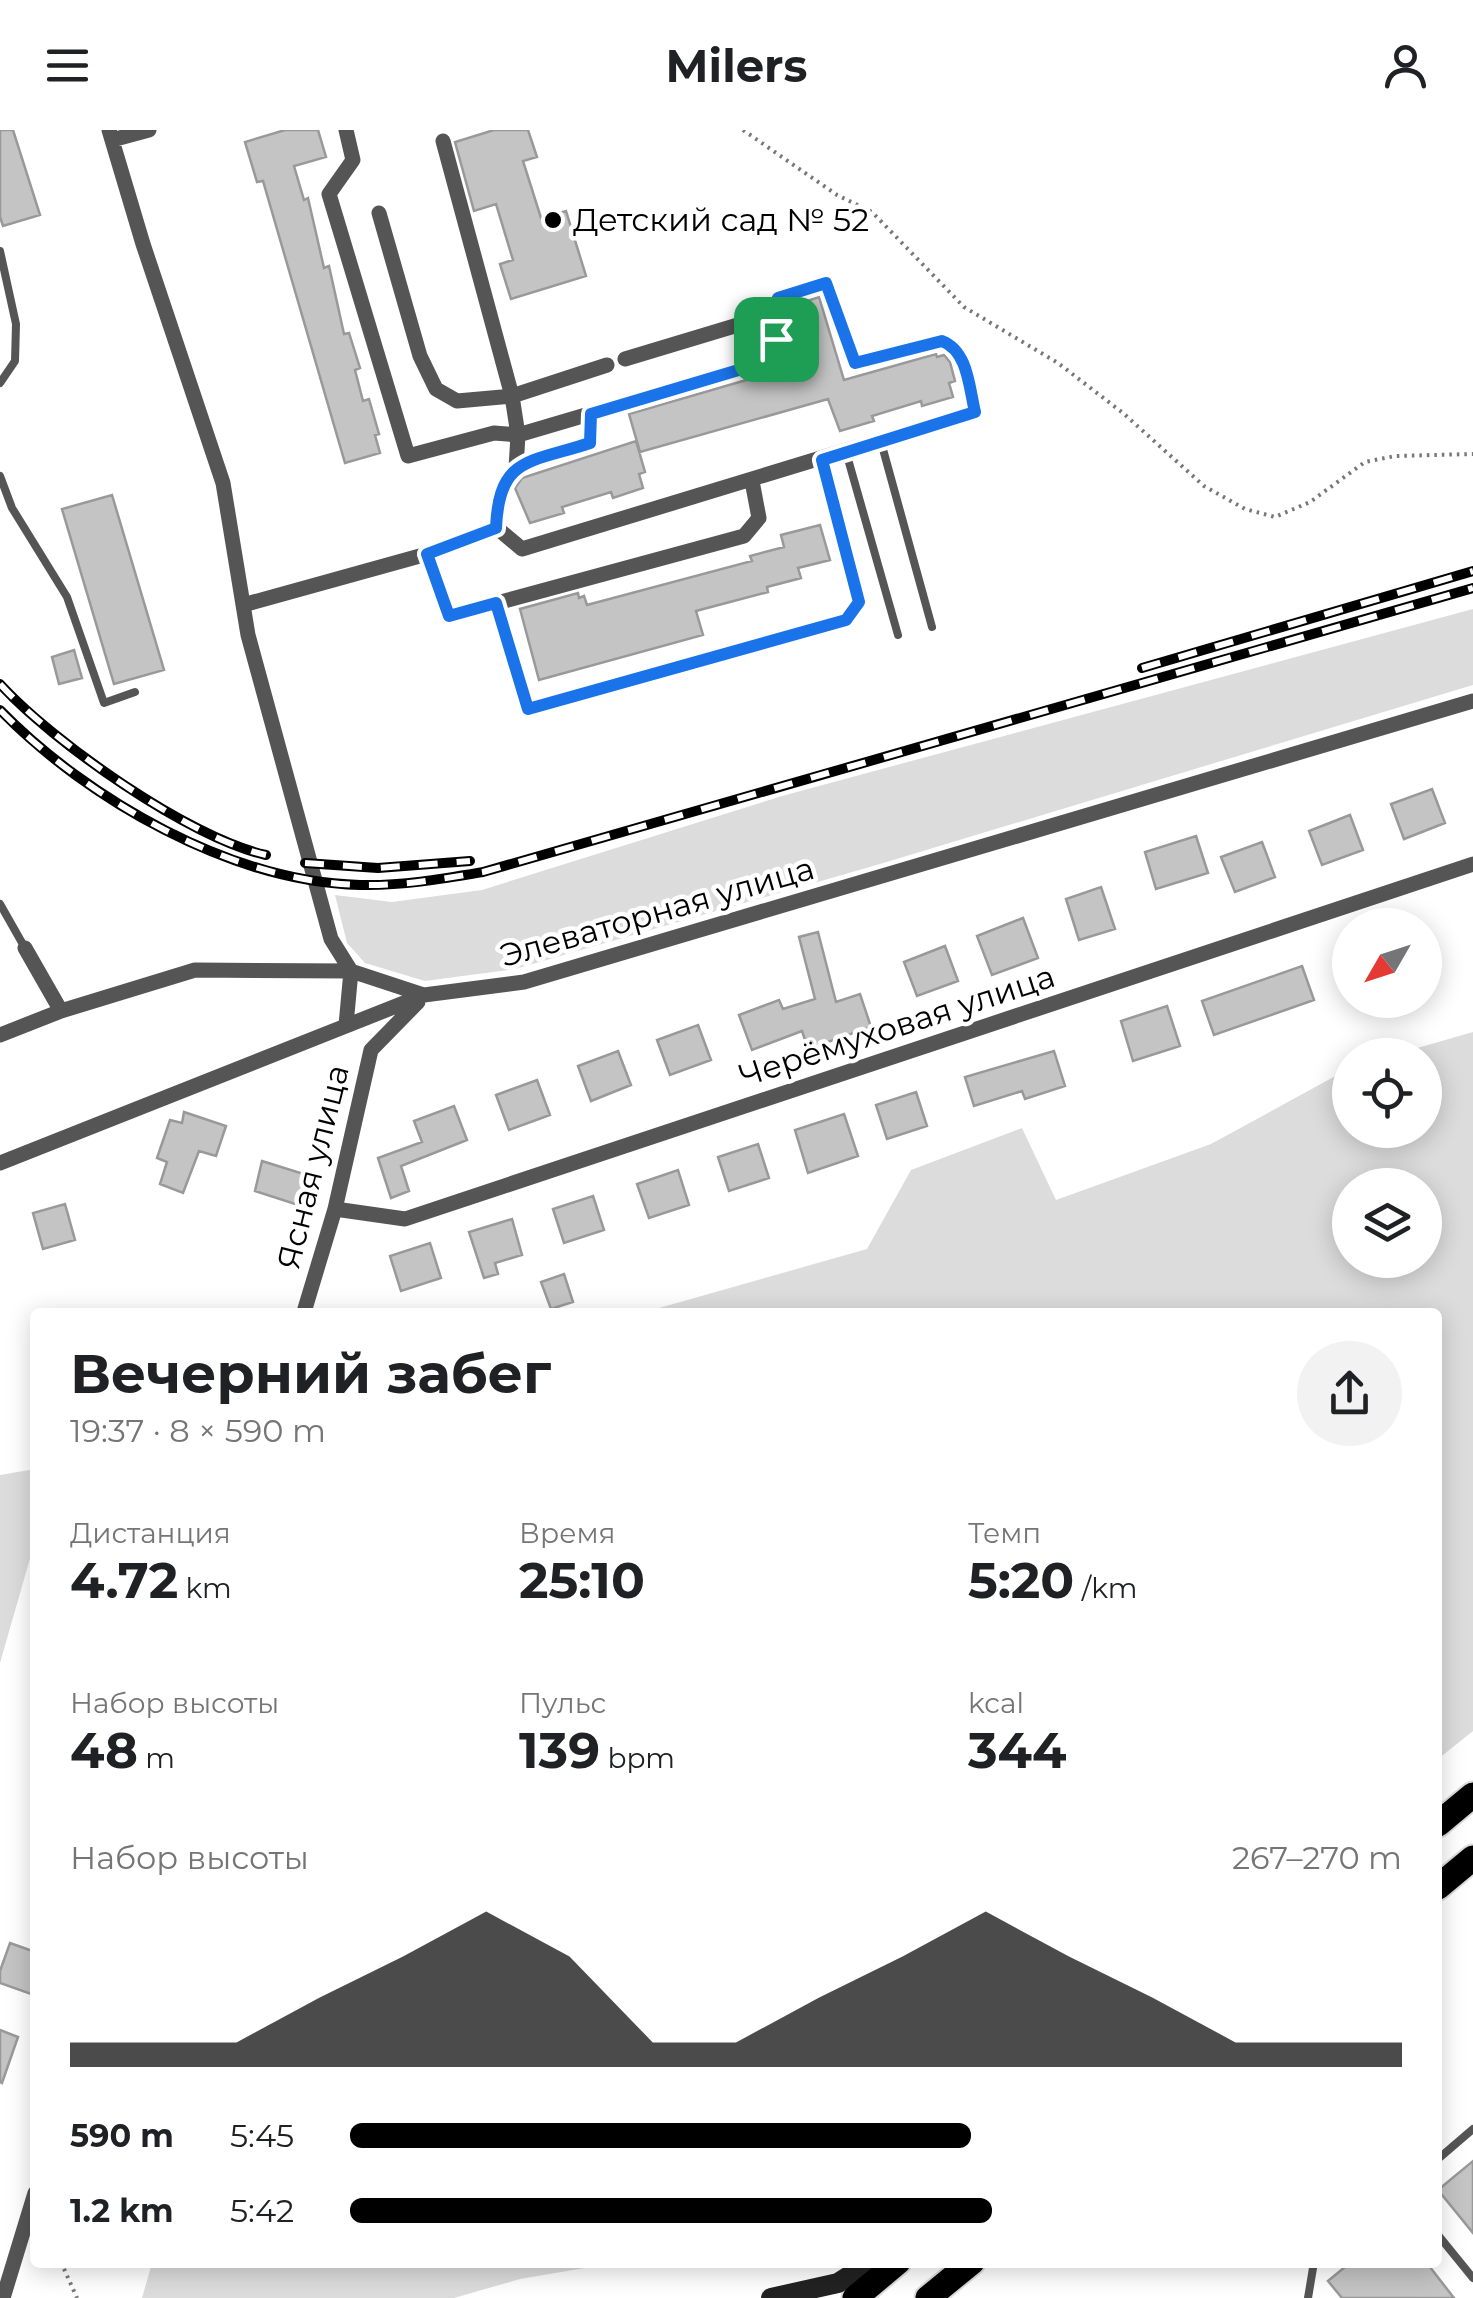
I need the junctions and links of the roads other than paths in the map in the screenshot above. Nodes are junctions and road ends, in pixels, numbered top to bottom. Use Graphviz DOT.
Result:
graph roads {
  1 [pos="149,130"];
  2 [pos="346,130"];
  3 [pos="110,135"];
  4 [pos="443,141"];
  5 [pos="378,212"];
  6 [pos="0,251"];
  7 [pos="771,315"];
  8 [pos="625,359"];
  9 [pos="607,364"];
  10 [pos="0,383"];
  11 [pos="512,396"];
  12 [pos="591,414"];
  13 [pos="518,436"];
  14 [pos="880,442"];
  15 [pos="846,452"];
  16 [pos="822,460"];
  17 [pos="516,468"];
  18 [pos="0,476"];
  19 [pos="752,481"];
  20 [pos="496,528"];
  21 [pos="427,554"];
  22 [pos="496,603"];
  23 [pos="243,605"];
  24 [pos="932,627"];
  25 [pos="898,635"];
  26 [pos="134,692"];
  27 [pos="1473,701"];
  28 [pos="1473,864"];
  29 [pos="0,904"];
  30 [pos="26,948"];
  31 [pos="351,971"];
  32 [pos="424,995"];
  33 [pos="61,1011"];
  34 [pos="346,1025"];
  35 [pos="0,1035"];
  36 [pos="0,1162"];
  37 [pos="335,1208"];
  38 [pos="305,1308"];
  39 [pos="1473,1795"];
  40 [pos="1442,1821"];
  41 [pos="1473,1858"];
  42 [pos="1442,1884"];
  43 [pos="1473,2129"];
  44 [pos="1442,2156"];
  45 [pos="30,2209"];
  46 [pos="1442,2240"];
  47 [pos="862,2268"];
  48 [pos="891,2268"];
  49 [pos="965,2268"];
  50 [pos="1313,2268"];
  51 [pos="1473,2278"];
  52 [pos="3,2298"];
  53 [pos="771,2298"];
  54 [pos="854,2298"];
  55 [pos="928,2298"];
  56 [pos="1308,2298"];
  1 -- 3 [label="street"];
  2 -- 13 [label="street"];
  3 -- 23 [label="street"];
  4 -- 11 [label="street"];
  5 -- 11 [label="street"];
  6 -- 10 [label="lane"];
  7 -- 8 [label="street"];
  7 -- 12 [label="street"];
  7 -- 14 [label="street"];
  9 -- 11 [label="street"];
  11 -- 13 [label="street"];
  12 -- 13 [label="street"];
  12 -- 17 [label="street"];
  13 -- 17 [label="street"];
  14 -- 15 [label="street"];
  14 -- 24 [label="lane"];
  15 -- 16 [label="street"];
  15 -- 25 [label="lane"];
  16 -- 19 [label="street"];
  16 -- 22 [label="street"];
  17 -- 20 [label="street"];
  18 -- 26 [label="lane"];
  19 -- 20 [label="street"];
  19 -- 22 [label="street"];
  20 -- 21 [label="street"];
  21 -- 22 [label="street"];
  21 -- 23 [label="street"];
  23 -- 31 [label="street"];
  27 -- 32 [label="street, Элеваторная улица"];
  28 -- 37 [label="street, Черёмуховая улица"];
  29 -- 30 [label="lane"];
  30 -- 33 [label="street"];
  31 -- 32 [label="street, Элеваторная улица"];
  31 -- 33 [label="street, Элеваторная улица"];
  31 -- 34 [label="street"];
  32 -- 34 [label="street"];
  32 -- 37 [label="street, Ясная улица"];
  33 -- 35 [label="street, Элеваторная улица"];
  34 -- 36 [label="street"];
  37 -- 38 [label="street, Ясная улица"];
  39 -- 40 [label="main road"];
  41 -- 42 [label="main road"];
  43 -- 44 [label="lane"];
  45 -- 52 [label="street"];
  46 -- 51 [label="lane"];
  47 -- 53 [label="street"];
  48 -- 54 [label="main road"];
  49 -- 55 [label="main road"];
  50 -- 56 [label="lane"];
}
